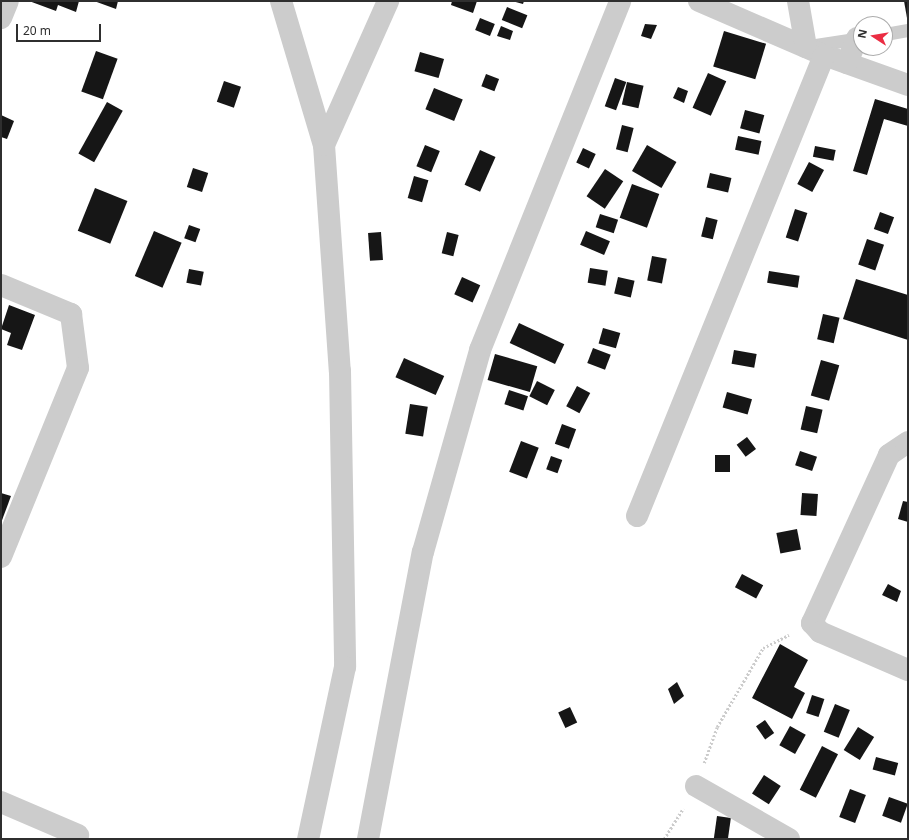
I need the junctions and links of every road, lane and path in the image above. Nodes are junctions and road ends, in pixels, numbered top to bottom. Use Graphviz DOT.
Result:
graph roads {
  1 [pos="8,1"];
  2 [pos="281,1"];
  3 [pos="388,1"];
  4 [pos="620,1"];
  5 [pos="698,1"];
  6 [pos="798,1"];
  7 [pos="1,18"];
  8 [pos="908,30"];
  9 [pos="893,33"];
  10 [pos="853,40"];
  11 [pos="853,50"];
  12 [pos="815,51"];
  13 [pos="847,63"];
  14 [pos="908,86"];
  15 [pos="324,145"];
  16 [pos="1,285"];
  17 [pos="908,442"];
  18 [pos="637,516"];
  19 [pos="1,557"];
  20 [pos="812,622"];
  21 [pos="908,670"];
  22 [pos="696,786"];
  23 [pos="1,802"];
  24 [pos="78,836"];
  25 [pos="308,839"];
  26 [pos="368,839"];
  27 [pos="664,839"];
  28 [pos="789,839"];
  1 -- 7 [label="street"];
  2 -- 15 [label="street"];
  3 -- 15 [label="street"];
  4 -- 26 [label="street"];
  5 -- 12 [label="street"];
  6 -- 12 [label="street"];
  8 -- 9 [label="lane"];
  10 -- 12 [label="lane"];
  11 -- 13 [label="street"];
  12 -- 13 [label="street"];
  12 -- 18 [label="street"];
  13 -- 14 [label="street"];
  15 -- 25 [label="street"];
  16 -- 19 [label="street"];
  17 -- 20 [label="street"];
  20 -- 21 [label="street"];
  20 -- 22 [label="path"];
  22 -- 27 [label="path"];
  22 -- 28 [label="street"];
  23 -- 24 [label="street"];
}
